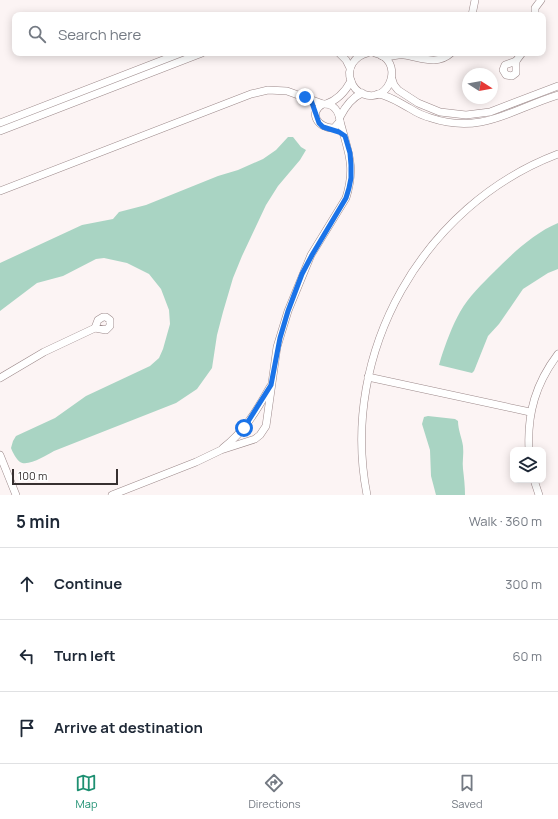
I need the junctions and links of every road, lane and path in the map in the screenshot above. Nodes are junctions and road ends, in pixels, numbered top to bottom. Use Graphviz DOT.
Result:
graph roads {
  1 [pos="475,0"];
  2 [pos="541,0"];
  3 [pos="535,8"];
  4 [pos="473,12"];
  5 [pos="173,56"];
  6 [pos="194,56"];
  7 [pos="342,56"];
  8 [pos="360,56"];
  9 [pos="381,56"];
  10 [pos="389,56"];
  11 [pos="399,56"];
  12 [pos="408,56"];
  13 [pos="447,56"];
  14 [pos="520,56"];
  15 [pos="394,57"];
  16 [pos="516,61"];
  17 [pos="391,67"];
  18 [pos="350,68"];
  19 [pos="392,78"];
  20 [pos="351,81"];
  21 [pos="558,86"];
  22 [pos="362,93"];
  23 [pos="378,94"];
  24 [pos="558,95"];
  25 [pos="311,100"];
  26 [pos="324,104"];
  27 [pos="316,115"];
  28 [pos="340,119"];
  29 [pos="0,123"];
  30 [pos="328,128"];
  31 [pos="0,131"];
  32 [pos="345,136"];
  33 [pos="558,154"];
  34 [pos="0,191"];
  35 [pos="95,328"];
  36 [pos="558,354"];
  37 [pos="368,377"];
  38 [pos="0,378"];
  39 [pos="271,385"];
  40 [pos="530,412"];
  41 [pos="244,428"];
  42 [pos="255,439"];
  43 [pos="528,447"];
  44 [pos="220,450"];
  45 [pos="0,455"];
  46 [pos="535,483"];
  47 [pos="16,495"];
  48 [pos="112,495"];
  49 [pos="367,495"];
  50 [pos="539,495"];
  1 -- 4 [label="street"];
  2 -- 3 [label="street"];
  5 -- 29 [label="street"];
  6 -- 31 [label="street"];
  7 -- 18 [label="street"];
  8 -- 18 [label="street"];
  9 -- 17 [label="street"];
  10 -- 15 [label="street"];
  11 -- 15 [label="street"];
  12 -- 13 [label="street"];
  14 -- 16 [label="street"];
  15 -- 17 [label="street"];
  17 -- 19 [label="street"];
  18 -- 20 [label="street"];
  19 -- 21 [label="street"];
  19 -- 23 [label="street"];
  20 -- 22 [label="street"];
  20 -- 26 [label="street"];
  22 -- 23 [label="street"];
  22 -- 28 [label="street"];
  23 -- 24 [label="street"];
  25 -- 26 [label="street"];
  25 -- 27 [label="street"];
  25 -- 34 [label="street"];
  26 -- 27 [label="street"];
  26 -- 28 [label="street"];
  27 -- 30 [label="street"];
  28 -- 30 [label="street"];
  28 -- 32 [label="street"];
  30 -- 32 [label="street"];
  32 -- 39 [label="street"];
  33 -- 37 [label="street"];
  35 -- 38 [label="street"];
  36 -- 40 [label="street"];
  37 -- 40 [label="street"];
  37 -- 49 [label="street"];
  39 -- 41 [label="street"];
  39 -- 42 [label="street"];
  40 -- 43 [label="street"];
  41 -- 42 [label="street"];
  41 -- 44 [label="street"];
  42 -- 44 [label="street"];
  44 -- 48 [label="street"];
  45 -- 47 [label="street"];
  46 -- 50 [label="street"];
}
